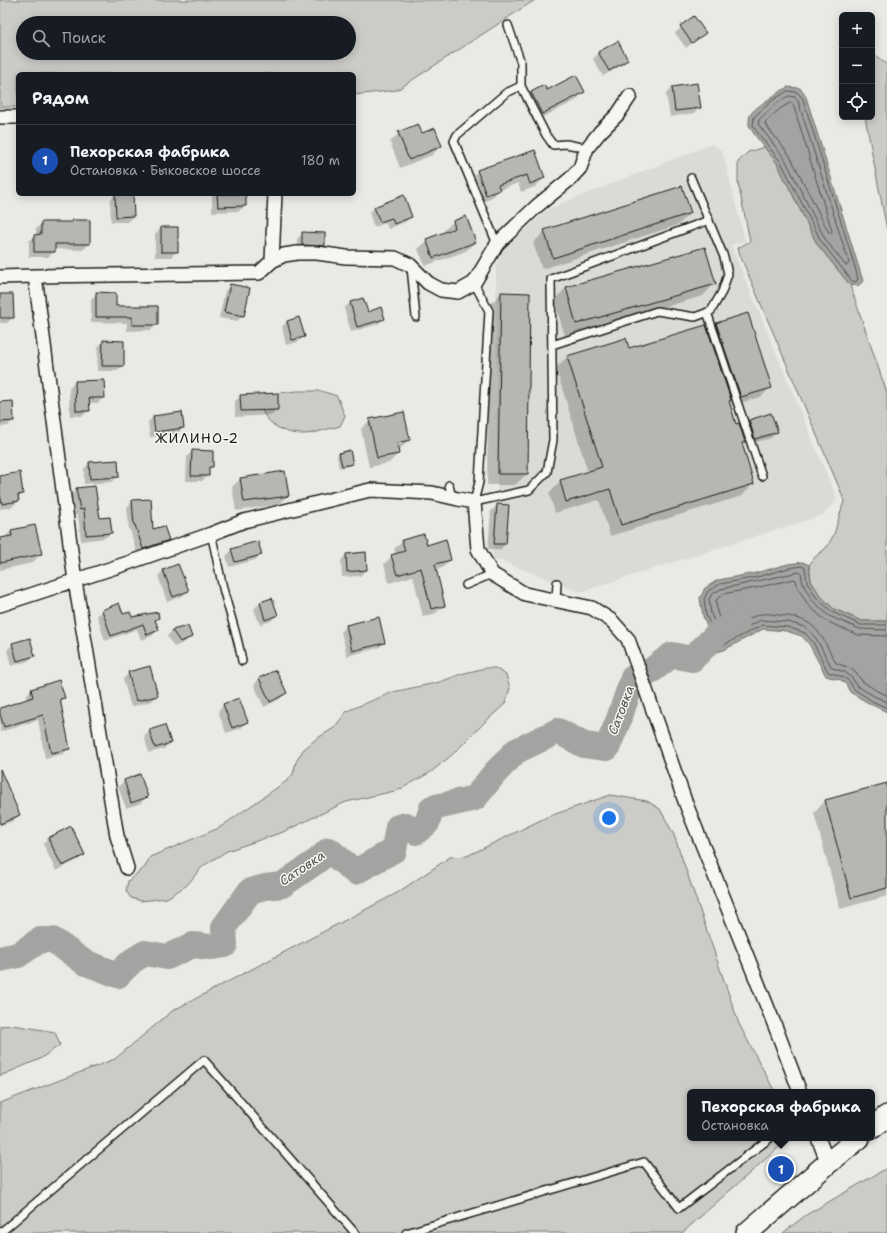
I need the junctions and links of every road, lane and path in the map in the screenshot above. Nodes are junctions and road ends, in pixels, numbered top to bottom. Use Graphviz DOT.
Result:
graph roads {
  1 [pos="508,25"];
  2 [pos="521,86"];
  3 [pos="630,96"];
  4 [pos="0,117"];
  5 [pos="16,117"];
  6 [pos="587,148"];
  7 [pos="691,178"];
  8 [pos="275,196"];
  9 [pos="709,220"];
  10 [pos="497,244"];
  11 [pos="272,261"];
  12 [pos="410,265"];
  13 [pos="35,276"];
  14 [pos="0,277"];
  15 [pos="474,283"];
  16 [pos="707,312"];
  17 [pos="416,317"];
  18 [pos="552,345"];
  19 [pos="762,476"];
  20 [pos="449,485"];
  21 [pos="452,498"];
  22 [pos="474,502"];
  23 [pos="211,534"];
  24 [pos="492,574"];
  25 [pos="75,580"];
  26 [pos="557,583"];
  27 [pos="466,586"];
  28 [pos="556,600"];
  29 [pos="0,605"];
  30 [pos="242,661"];
  31 [pos="127,868"];
  32 [pos="799,1089"];
  33 [pos="887,1116"];
  34 [pos="875,1126"];
  35 [pos="766,1141"];
  36 [pos="819,1141"];
  37 [pos="855,1141"];
  38 [pos="828,1163"];
  39 [pos="0,1233"];
  40 [pos="355,1233"];
  41 [pos="406,1233"];
  42 [pos="747,1233"];
  1 -- 2 [label="lane"];
  2 -- 6 [label="lane"];
  2 -- 10 [label="lane"];
  3 -- 6 [label="street"];
  4 -- 5 [label="street"];
  6 -- 10 [label="street"];
  7 -- 9 [label="lane"];
  8 -- 11 [label="street"];
  9 -- 16 [label="lane"];
  9 -- 18 [label="lane"];
  10 -- 15 [label="street"];
  11 -- 12 [label="street"];
  11 -- 13 [label="street"];
  12 -- 15 [label="street"];
  12 -- 17 [label="lane"];
  13 -- 14 [label="street"];
  13 -- 25 [label="street"];
  15 -- 22 [label="lane"];
  16 -- 18 [label="lane"];
  16 -- 19 [label="lane"];
  18 -- 22 [label="lane"];
  20 -- 21 [label="lane"];
  21 -- 22 [label="street"];
  21 -- 23 [label="street"];
  22 -- 24 [label="street"];
  23 -- 25 [label="street"];
  23 -- 30 [label="lane"];
  24 -- 27 [label="lane"];
  24 -- 28 [label="street"];
  25 -- 29 [label="street"];
  25 -- 31 [label="street"];
  26 -- 28 [label="lane"];
  28 -- 32 [label="street"];
  33 -- 34 [label="main road"];
  35 -- 41 [label="lane"];
  36 -- 38 [label="street"];
  37 -- 38 [label="main road"];
  38 -- 42 [label="main road"];
  39 -- 40 [label="lane"];
}
